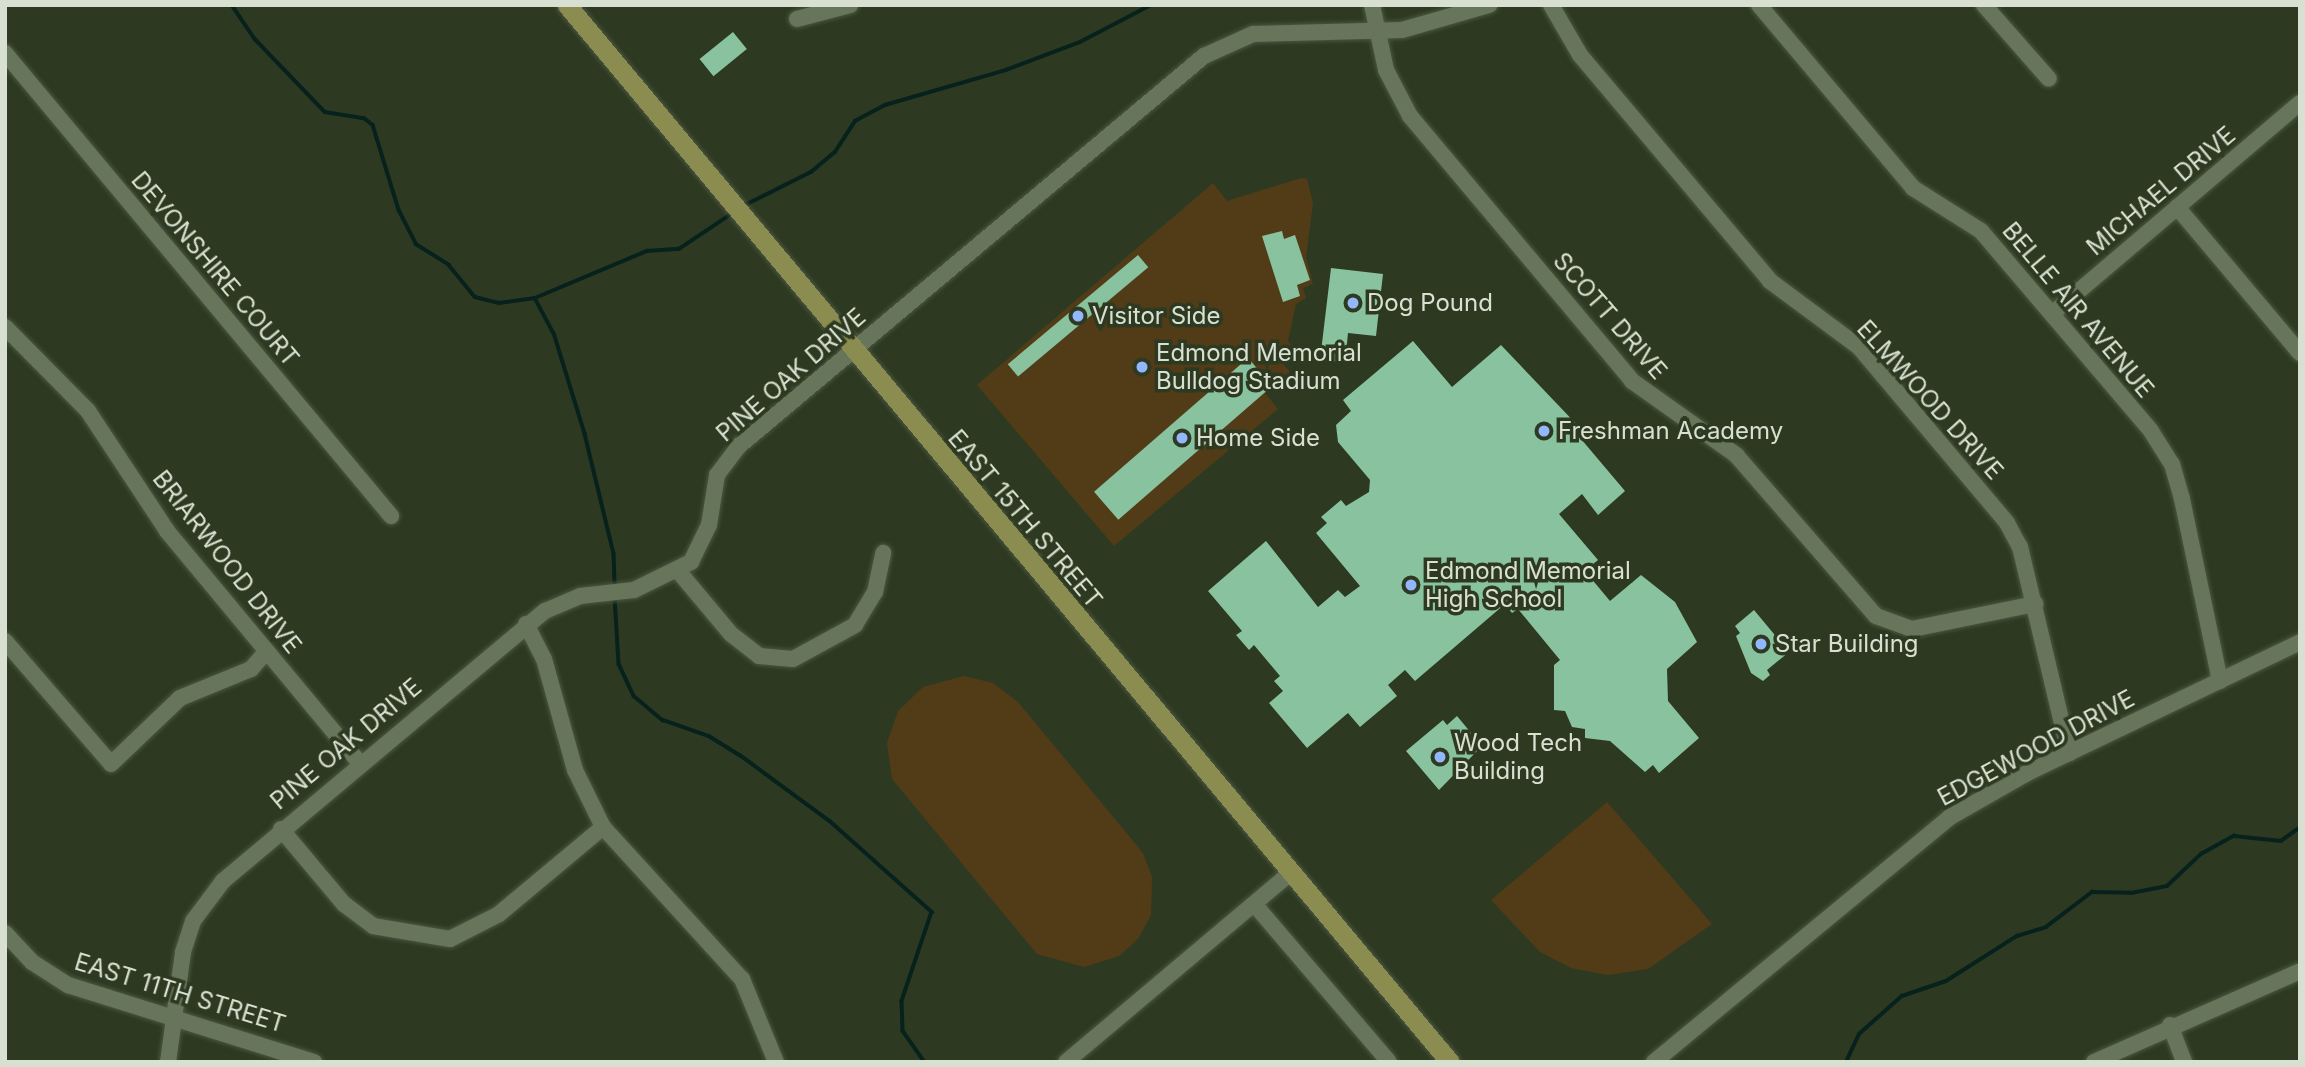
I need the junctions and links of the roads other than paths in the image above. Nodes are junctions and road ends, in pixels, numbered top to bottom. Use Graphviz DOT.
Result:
graph roads {
  1 [pos="567,5"];
  2 [pos="850,5"];
  3 [pos="1372,5"];
  4 [pos="1489,5"];
  5 [pos="1551,5"];
  6 [pos="1759,5"];
  7 [pos="1984,5"];
  8 [pos="797,19"];
  9 [pos="1380,30"];
  10 [pos="5,52"];
  11 [pos="2049,79"];
  12 [pos="2300,103"];
  13 [pos="2176,207"];
  14 [pos="2053,313"];
  15 [pos="5,327"];
  16 [pos="853,351"];
  17 [pos="2300,353"];
  18 [pos="391,516"];
  19 [pos="884,552"];
  20 [pos="679,572"];
  21 [pos="2035,604"];
  22 [pos="527,624"];
  23 [pos="5,641"];
  24 [pos="2300,642"];
  25 [pos="266,652"];
  26 [pos="2220,681"];
  27 [pos="2069,753"];
  28 [pos="359,761"];
  29 [pos="603,827"];
  30 [pos="281,829"];
  31 [pos="1292,872"];
  32 [pos="1255,905"];
  33 [pos="5,933"];
  34 [pos="2300,971"];
  35 [pos="172,1020"];
  36 [pos="2170,1026"];
  37 [pos="770,1059"];
  38 [pos="168,1062"];
  39 [pos="314,1062"];
  40 [pos="1066,1062"];
  41 [pos="1389,1062"];
  42 [pos="1450,1062"];
  43 [pos="1654,1062"];
  44 [pos="2094,1062"];
  45 [pos="2184,1062"];
  1 -- 16 [label="main road, EAST 15TH STREET"];
  2 -- 8 [label="street"];
  3 -- 9 [label="street, SCOTT DRIVE"];
  4 -- 9 [label="street, PINE OAK DRIVE"];
  5 -- 21 [label="street, ELMWOOD DRIVE"];
  6 -- 14 [label="street, BELLE AIR AVENUE"];
  7 -- 11 [label="street"];
  9 -- 16 [label="street, PINE OAK DRIVE"];
  9 -- 21 [label="street, SCOTT DRIVE"];
  10 -- 18 [label="street, DEVONSHIRE COURT"];
  12 -- 13 [label="street, MICHAEL DRIVE"];
  13 -- 14 [label="street, MICHAEL DRIVE"];
  13 -- 17 [label="street"];
  14 -- 26 [label="street, BELLE AIR AVENUE"];
  15 -- 25 [label="street, BRIARWOOD DRIVE"];
  16 -- 20 [label="street, PINE OAK DRIVE"];
  16 -- 31 [label="main road, EAST 15TH STREET"];
  19 -- 20 [label="street"];
  20 -- 22 [label="street, PINE OAK DRIVE"];
  21 -- 27 [label="street, ELMWOOD DRIVE"];
  22 -- 28 [label="street, PINE OAK DRIVE"];
  22 -- 29 [label="street"];
  23 -- 25 [label="street"];
  24 -- 26 [label="street, EDGEWOOD DRIVE"];
  25 -- 28 [label="street, BRIARWOOD DRIVE"];
  26 -- 27 [label="street, EDGEWOOD DRIVE"];
  27 -- 43 [label="street, EDGEWOOD DRIVE"];
  28 -- 30 [label="street, PINE OAK DRIVE"];
  29 -- 30 [label="street"];
  29 -- 37 [label="street"];
  30 -- 35 [label="street, PINE OAK DRIVE"];
  31 -- 32 [label="street"];
  31 -- 42 [label="main road, EAST 15TH STREET"];
  32 -- 40 [label="street"];
  32 -- 41 [label="street"];
  33 -- 35 [label="street, EAST 11TH STREET"];
  34 -- 36 [label="street"];
  35 -- 38 [label="street, PINE OAK DRIVE"];
  35 -- 39 [label="street, EAST 11TH STREET"];
  36 -- 44 [label="street"];
  36 -- 45 [label="street"];
}
